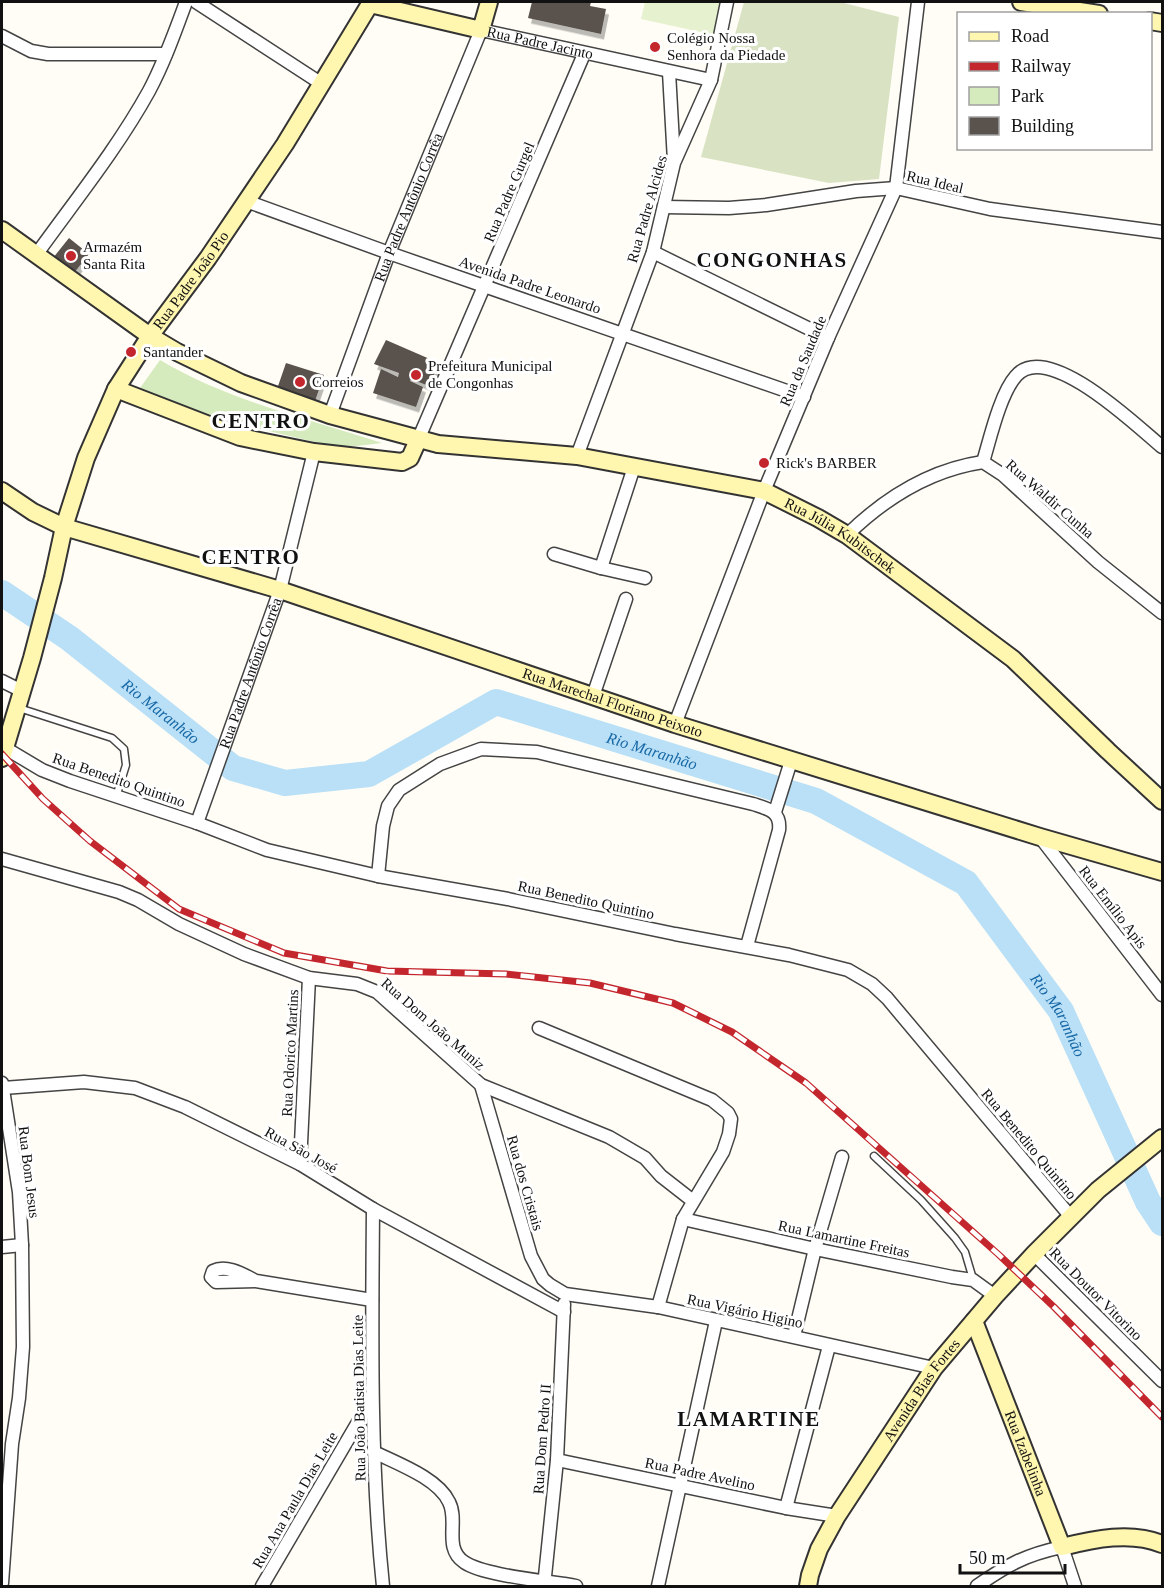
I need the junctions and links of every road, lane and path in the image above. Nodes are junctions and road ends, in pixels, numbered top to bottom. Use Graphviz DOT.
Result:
graph roads {
  1 [pos="186,2"];
  2 [pos="196,2"];
  3 [pos="489,2"];
  4 [pos="727,2"];
  5 [pos="918,2"];
  6 [pos="1021,2"];
  7 [pos="370,3"];
  8 [pos="1086,12"];
  9 [pos="481,30"];
  10 [pos="2,36"];
  11 [pos="166,54"];
  12 [pos="584,54"];
  13 [pos="669,72"];
  14 [pos="711,80"];
  15 [pos="322,84"];
  16 [pos="674,163"];
  17 [pos="896,188"];
  18 [pos="246,201"];
  19 [pos="664,207"];
  20 [pos="2,230"];
  21 [pos="1162,232"];
  22 [pos="653,252"];
  23 [pos="389,253"];
  24 [pos="36,255"];
  25 [pos="486,285"];
  26 [pos="622,333"];
  27 [pos="150,336"];
  28 [pos="828,338"];
  29 [pos="116,389"];
  30 [pos="804,397"];
  31 [pos="330,416"];
  32 [pos="418,440"];
  33 [pos="1162,447"];
  34 [pos="314,452"];
  35 [pos="576,456"];
  36 [pos="983,462"];
  37 [pos="634,467"];
  38 [pos="2,490"];
  39 [pos="764,491"];
  40 [pos="64,527"];
  41 [pos="847,535"];
  42 [pos="555,554"];
  43 [pos="601,568"];
  44 [pos="645,578"];
  45 [pos="280,590"];
  46 [pos="626,599"];
  47 [pos="1161,608"];
  48 [pos="2,681"];
  49 [pos="593,696"];
  50 [pos="19,699"];
  51 [pos="675,724"];
  52 [pos="3,753"];
  53 [pos="789,767"];
  54 [pos="116,797"];
  55 [pos="1162,801"];
  56 [pos="775,812"];
  57 [pos="197,823"];
  58 [pos="1040,837"];
  59 [pos="2,859"];
  60 [pos="1162,872"];
  61 [pos="378,876"];
  62 [pos="747,946"];
  63 [pos="309,978"];
  64 [pos="1162,995"];
  65 [pos="539,1028"];
  66 [pos="481,1084"];
  67 [pos="2,1085"];
  68 [pos="1162,1137"];
  69 [pos="874,1156"];
  70 [pos="842,1157"];
  71 [pos="300,1164"];
  72 [pos="693,1201"];
  73 [pos="373,1209"];
  74 [pos="1071,1217"];
  75 [pos="683,1219"];
  76 [pos="22,1245"];
  77 [pos="2,1248"];
  78 [pos="815,1249"];
  79 [pos="1034,1254"];
  80 [pos="973,1280"];
  81 [pos="256,1281"];
  82 [pos="550,1285"];
  83 [pos="565,1294"];
  84 [pos="995,1296"];
  85 [pos="372,1300"];
  86 [pos="658,1307"];
  87 [pos="564,1312"];
  88 [pos="716,1321"];
  89 [pos="974,1321"];
  90 [pos="794,1336"];
  91 [pos="829,1346"];
  92 [pos="934,1368"];
  93 [pos="1162,1381"];
  94 [pos="372,1399"];
  95 [pos="7,1442"];
  96 [pos="374,1452"];
  97 [pos="557,1460"];
  98 [pos="679,1485"];
  99 [pos="786,1508"];
  100 [pos="837,1516"];
  101 [pos="1162,1544"];
  102 [pos="1062,1547"];
  103 [pos="2,1583"];
  104 [pos="545,1583"];
  105 [pos="262,1587"];
  106 [pos="383,1587"];
  107 [pos="576,1587"];
  108 [pos="658,1587"];
  109 [pos="808,1587"];
  110 [pos="977,1587"];
  111 [pos="1076,1587"];
  1 -- 11 [label="street"];
  2 -- 15 [label="street"];
  3 -- 9 [label="main road, Rua Padre Antônio Corrêa"];
  4 -- 14 [label="street, Rua Padre Alcides"];
  5 -- 17 [label="street, Rua da Saudade"];
  6 -- 8 [label="main road"];
  7 -- 9 [label="main road, Rua Padre Jacinto"];
  7 -- 15 [label="main road, Rua Padre João Pio"];
  9 -- 12 [label="street, Rua Padre Jacinto"];
  9 -- 23 [label="street, Rua Padre Antônio Corrêa"];
  10 -- 11 [label="street"];
  11 -- 24 [label="street"];
  12 -- 13 [label="street, Rua Padre Jacinto"];
  12 -- 25 [label="street, Rua Padre Gurgel"];
  13 -- 14 [label="street, Rua Padre Jacinto"];
  13 -- 16 [label="street"];
  14 -- 16 [label="street, Rua Padre Alcides"];
  15 -- 18 [label="main road, Rua Padre João Pio"];
  16 -- 19 [label="street, Rua Padre Alcides"];
  17 -- 19 [label="street, Rua Ideal"];
  17 -- 21 [label="street, Rua Ideal"];
  17 -- 28 [label="street, Rua da Saudade"];
  18 -- 23 [label="street, Avenida Padre Leonardo"];
  18 -- 27 [label="main road, Rua Padre João Pio"];
  19 -- 22 [label="street, Rua Padre Alcides"];
  20 -- 24 [label="main road, Rua Júlia Kubitschek"];
  22 -- 26 [label="street, Rua Padre Alcides"];
  22 -- 28 [label="street"];
  23 -- 25 [label="street, Avenida Padre Leonardo"];
  23 -- 31 [label="street, Rua Padre Antônio Corrêa"];
  24 -- 27 [label="main road, Rua Júlia Kubitschek"];
  25 -- 26 [label="street, Avenida Padre Leonardo"];
  25 -- 32 [label="street, Rua Padre Gurgel"];
  26 -- 30 [label="street, Avenida Padre Leonardo"];
  26 -- 35 [label="street, Rua Padre Alcides"];
  27 -- 29 [label="main road, Rua Padre João Pio"];
  27 -- 31 [label="main road, Rua Júlia Kubitschek"];
  28 -- 30 [label="street, Rua da Saudade"];
  29 -- 34 [label="main road"];
  29 -- 40 [label="main road, Rua Padre João Pio"];
  30 -- 39 [label="street, Rua da Saudade"];
  31 -- 32 [label="main road, Rua Júlia Kubitschek"];
  32 -- 34 [label="main road"];
  32 -- 35 [label="main road, Rua Júlia Kubitschek"];
  33 -- 36 [label="street"];
  34 -- 45 [label="street, Rua Padre Antônio Corrêa"];
  35 -- 37 [label="main road, Rua Júlia Kubitschek"];
  36 -- 41 [label="street, Rua Waldir Cunha"];
  36 -- 47 [label="street, Rua Waldir Cunha"];
  37 -- 39 [label="main road, Rua Júlia Kubitschek"];
  37 -- 43 [label="street"];
  38 -- 40 [label="main road, Rua Marechal Floriano Peixoto"];
  39 -- 41 [label="main road, Rua Júlia Kubitschek"];
  39 -- 51 [label="street, Rua da Saudade"];
  40 -- 45 [label="main road, Rua Marechal Floriano Peixoto"];
  40 -- 50 [label="main road, Rua Padre João Pio"];
  41 -- 55 [label="main road, Rua Júlia Kubitschek"];
  42 -- 43 [label="street"];
  43 -- 44 [label="street"];
  45 -- 49 [label="main road, Rua Marechal Floriano Peixoto"];
  45 -- 57 [label="street, Rua Padre Antônio Corrêa"];
  46 -- 49 [label="street"];
  48 -- 50 [label="street"];
  49 -- 51 [label="main road, Rua Marechal Floriano Peixoto"];
  50 -- 52 [label="main road, Rua Padre João Pio"];
  50 -- 54 [label="lane"];
  51 -- 53 [label="main road, Rua Marechal Floriano Peixoto"];
  52 -- 54 [label="street, Rua Benedito Quintino"];
  53 -- 56 [label="street"];
  53 -- 58 [label="main road, Rua Marechal Floriano Peixoto"];
  54 -- 57 [label="street, Rua Benedito Quintino"];
  56 -- 61 [label="street"];
  56 -- 62 [label="street"];
  57 -- 61 [label="street, Rua Benedito Quintino"];
  58 -- 60 [label="main road, Rua Marechal Floriano Peixoto"];
  58 -- 64 [label="street, Rua Emílio Apis"];
  59 -- 63 [label="street, Rua Dom João Muniz"];
  61 -- 62 [label="street, Rua Benedito Quintino"];
  62 -- 74 [label="street, Rua Benedito Quintino"];
  63 -- 66 [label="street, Rua Dom João Muniz"];
  63 -- 71 [label="street, Rua Odorico Martins"];
  65 -- 72 [label="street"];
  66 -- 72 [label="street, Rua Dom João Muniz"];
  66 -- 82 [label="street, Rua dos Cristais"];
  67 -- 71 [label="street, Rua São José"];
  67 -- 76 [label="street, Rua Bom Jesus"];
  68 -- 74 [label="main road, Avenida Bias Fortes"];
  69 -- 80 [label="lane"];
  70 -- 78 [label="street"];
  71 -- 73 [label="street, Rua São José"];
  72 -- 75 [label="street"];
  73 -- 85 [label="street, Rua João Batista Dias Leite"];
  73 -- 87 [label="street, Rua São José"];
  74 -- 79 [label="main road, Avenida Bias Fortes"];
  75 -- 78 [label="street, Rua Lamartine Freitas"];
  75 -- 86 [label="street"];
  76 -- 77 [label="street"];
  76 -- 95 [label="street, Rua Bom Jesus"];
  78 -- 80 [label="street, Rua Lamartine Freitas"];
  78 -- 90 [label="street"];
  79 -- 84 [label="main road, Avenida Bias Fortes"];
  79 -- 93 [label="street, Rua Doutor Vitorino"];
  80 -- 84 [label="street, Rua Lamartine Freitas"];
  81 -- 85 [label="street"];
  82 -- 83 [label="street, Rua Vigário Higino"];
  83 -- 86 [label="street, Rua Vigário Higino"];
  83 -- 87 [label="street, Rua Dom Pedro II"];
  84 -- 89 [label="main road, Avenida Bias Fortes"];
  85 -- 94 [label="street, Rua João Batista Dias Leite"];
  86 -- 88 [label="street, Rua Vigário Higino"];
  87 -- 97 [label="street, Rua Dom Pedro II"];
  88 -- 90 [label="street, Rua Vigário Higino"];
  88 -- 98 [label="street"];
  89 -- 92 [label="main road, Avenida Bias Fortes"];
  89 -- 102 [label="main road, Rua Izabelinha"];
  90 -- 91 [label="street, Rua Vigário Higino"];
  91 -- 92 [label="street, Rua Vigário Higino"];
  91 -- 99 [label="street"];
  92 -- 100 [label="main road, Avenida Bias Fortes"];
  94 -- 96 [label="street, Rua João Batista Dias Leite"];
  94 -- 105 [label="street, Rua Ana Paula Dias Leite"];
  95 -- 103 [label="street, Rua Bom Jesus"];
  96 -- 104 [label="street"];
  96 -- 106 [label="street, Rua João Batista Dias Leite"];
  97 -- 98 [label="street, Rua Padre Avelino"];
  97 -- 104 [label="street, Rua Dom Pedro II"];
  98 -- 99 [label="street, Rua Padre Avelino"];
  98 -- 108 [label="street"];
  99 -- 100 [label="street, Rua Padre Avelino"];
  100 -- 109 [label="main road, Avenida Bias Fortes"];
  101 -- 102 [label="main road"];
  102 -- 110 [label="street"];
  102 -- 111 [label="street, Rua Izabelinha"];
  104 -- 107 [label="street"];
}
